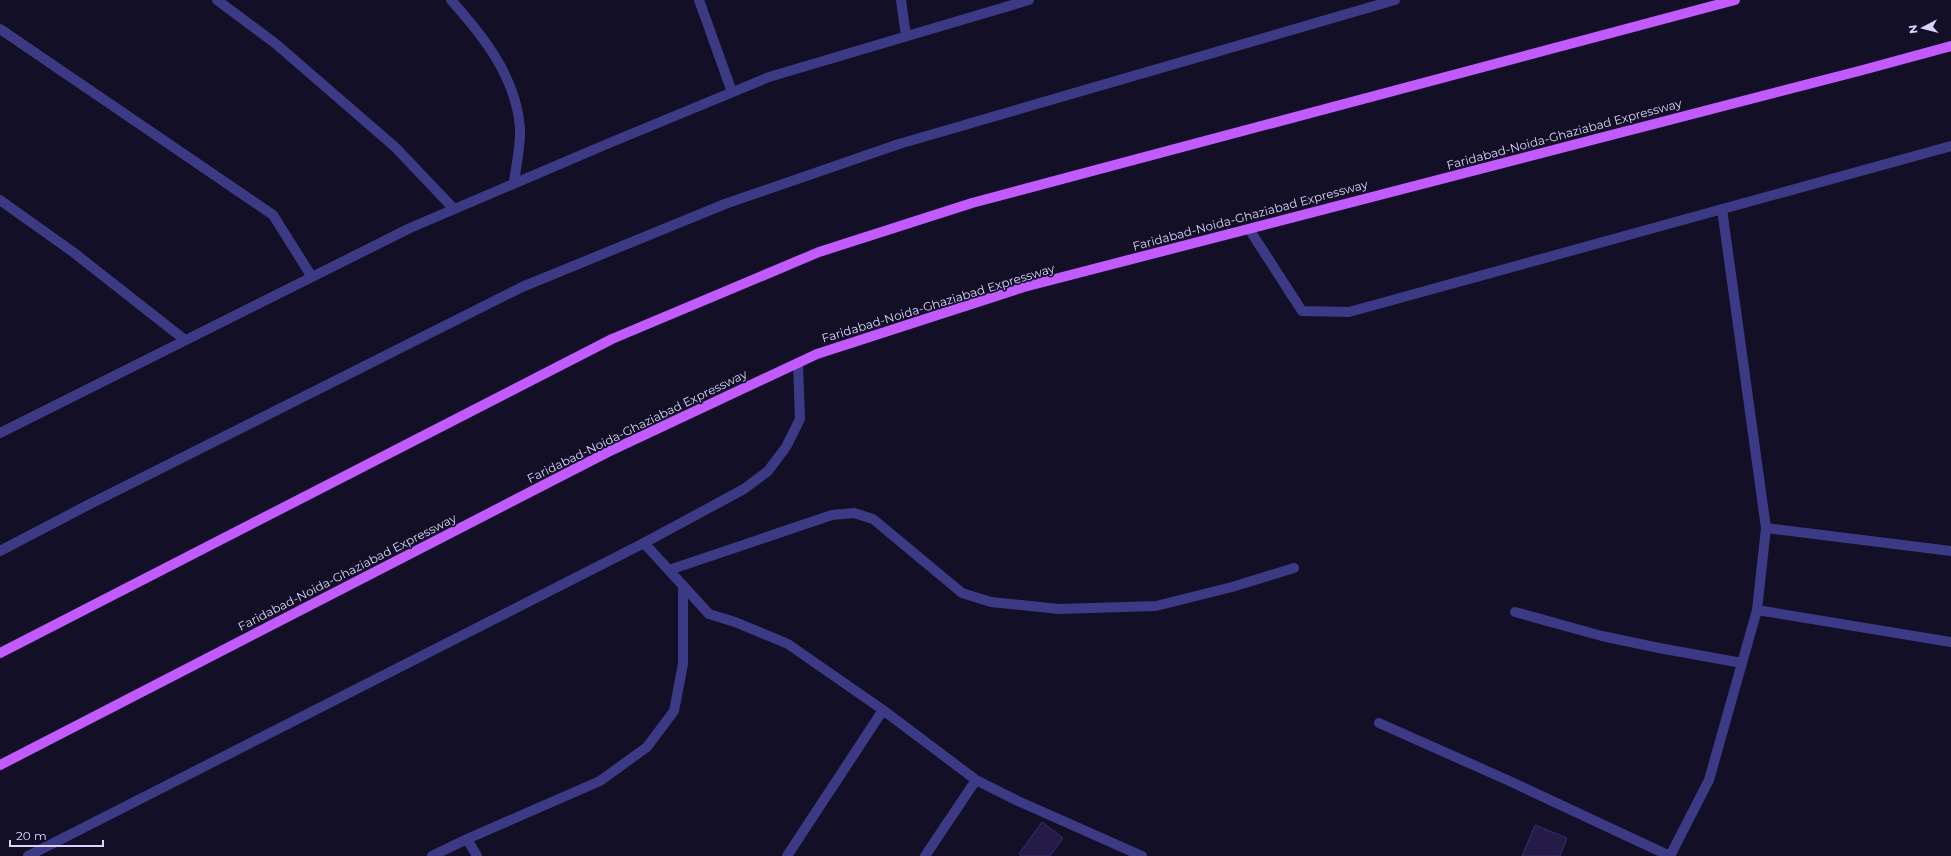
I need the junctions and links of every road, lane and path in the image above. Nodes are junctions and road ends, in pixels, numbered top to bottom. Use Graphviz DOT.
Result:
graph roads {
  1 [pos="217,0"];
  2 [pos="451,0"];
  3 [pos="699,0"];
  4 [pos="901,0"];
  5 [pos="1029,0"];
  6 [pos="1395,0"];
  7 [pos="1735,0"];
  8 [pos="0,29"];
  9 [pos="906,36"];
  10 [pos="1951,46"];
  11 [pos="732,92"];
  12 [pos="1951,146"];
  13 [pos="514,183"];
  14 [pos="0,200"];
  15 [pos="454,209"];
  16 [pos="1722,209"];
  17 [pos="1248,229"];
  18 [pos="312,277"];
  19 [pos="185,340"];
  20 [pos="798,364"];
  21 [pos="0,433"];
  22 [pos="1766,528"];
  23 [pos="644,543"];
  24 [pos="0,551"];
  25 [pos="1951,551"];
  26 [pos="1294,568"];
  27 [pos="669,570"];
  28 [pos="684,586"];
  29 [pos="1757,610"];
  30 [pos="1515,612"];
  31 [pos="1951,642"];
  32 [pos="0,653"];
  33 [pos="1742,663"];
  34 [pos="883,710"];
  35 [pos="1379,723"];
  36 [pos="0,765"];
  37 [pos="976,780"];
  38 [pos="467,839"];
  39 [pos="28,856"];
  40 [pos="432,856"];
  41 [pos="477,856"];
  42 [pos="787,856"];
  43 [pos="925,856"];
  44 [pos="1142,856"];
  45 [pos="1670,856"];
  1 -- 15 [label="street"];
  2 -- 13 [label="street"];
  3 -- 11 [label="street"];
  4 -- 9 [label="street"];
  5 -- 9 [label="street"];
  6 -- 24 [label="street"];
  7 -- 32 [label="main road"];
  8 -- 18 [label="street"];
  9 -- 11 [label="street"];
  10 -- 17 [label="main road, Faridabad-Noida-Ghaziabad Expressway"];
  11 -- 13 [label="street"];
  12 -- 16 [label="street"];
  13 -- 15 [label="street"];
  14 -- 19 [label="street"];
  15 -- 18 [label="street"];
  16 -- 17 [label="street"];
  16 -- 22 [label="street"];
  17 -- 20 [label="main road, Faridabad-Noida-Ghaziabad Expressway"];
  18 -- 19 [label="street"];
  19 -- 21 [label="street"];
  20 -- 23 [label="street"];
  20 -- 36 [label="main road, Faridabad-Noida-Ghaziabad Expressway"];
  22 -- 25 [label="street"];
  22 -- 29 [label="street"];
  23 -- 27 [label="street"];
  23 -- 39 [label="street"];
  26 -- 27 [label="street"];
  27 -- 28 [label="street"];
  28 -- 34 [label="street"];
  28 -- 38 [label="street"];
  29 -- 31 [label="street"];
  29 -- 33 [label="street"];
  30 -- 33 [label="street"];
  33 -- 45 [label="street"];
  34 -- 37 [label="street"];
  34 -- 42 [label="street"];
  35 -- 45 [label="street"];
  37 -- 43 [label="street"];
  37 -- 44 [label="street"];
  38 -- 40 [label="street"];
  38 -- 41 [label="street"];
}
